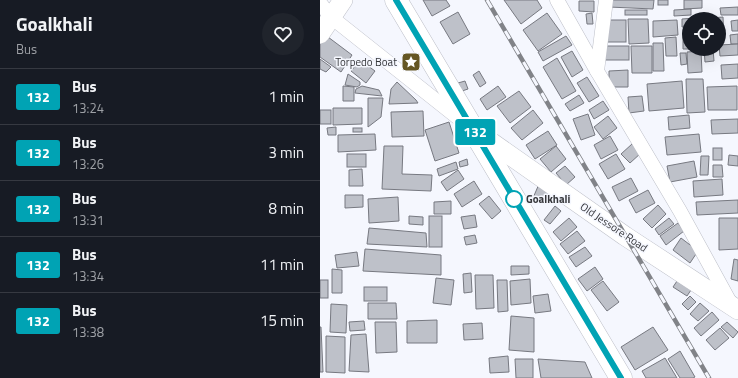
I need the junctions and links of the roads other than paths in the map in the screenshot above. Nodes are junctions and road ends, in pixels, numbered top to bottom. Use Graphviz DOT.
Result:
graph roads {
  1 [pos="343,0"];
  2 [pos="396,0"];
  3 [pos="557,0"];
  4 [pos="606,0"];
  5 [pos="325,10"];
  6 [pos="320,34"];
  7 [pos="597,71"];
  8 [pos="473,129"];
  9 [pos="734,307"];
  10 [pos="621,378"];
  1 -- 5 [label="street"];
  2 -- 8 [label="highway"];
  3 -- 7 [label="street"];
  4 -- 7 [label="street"];
  5 -- 6 [label="street"];
  5 -- 8 [label="street"];
  7 -- 9 [label="street"];
  8 -- 9 [label="street, Old Jessore Road"];
  8 -- 10 [label="highway"];
}
